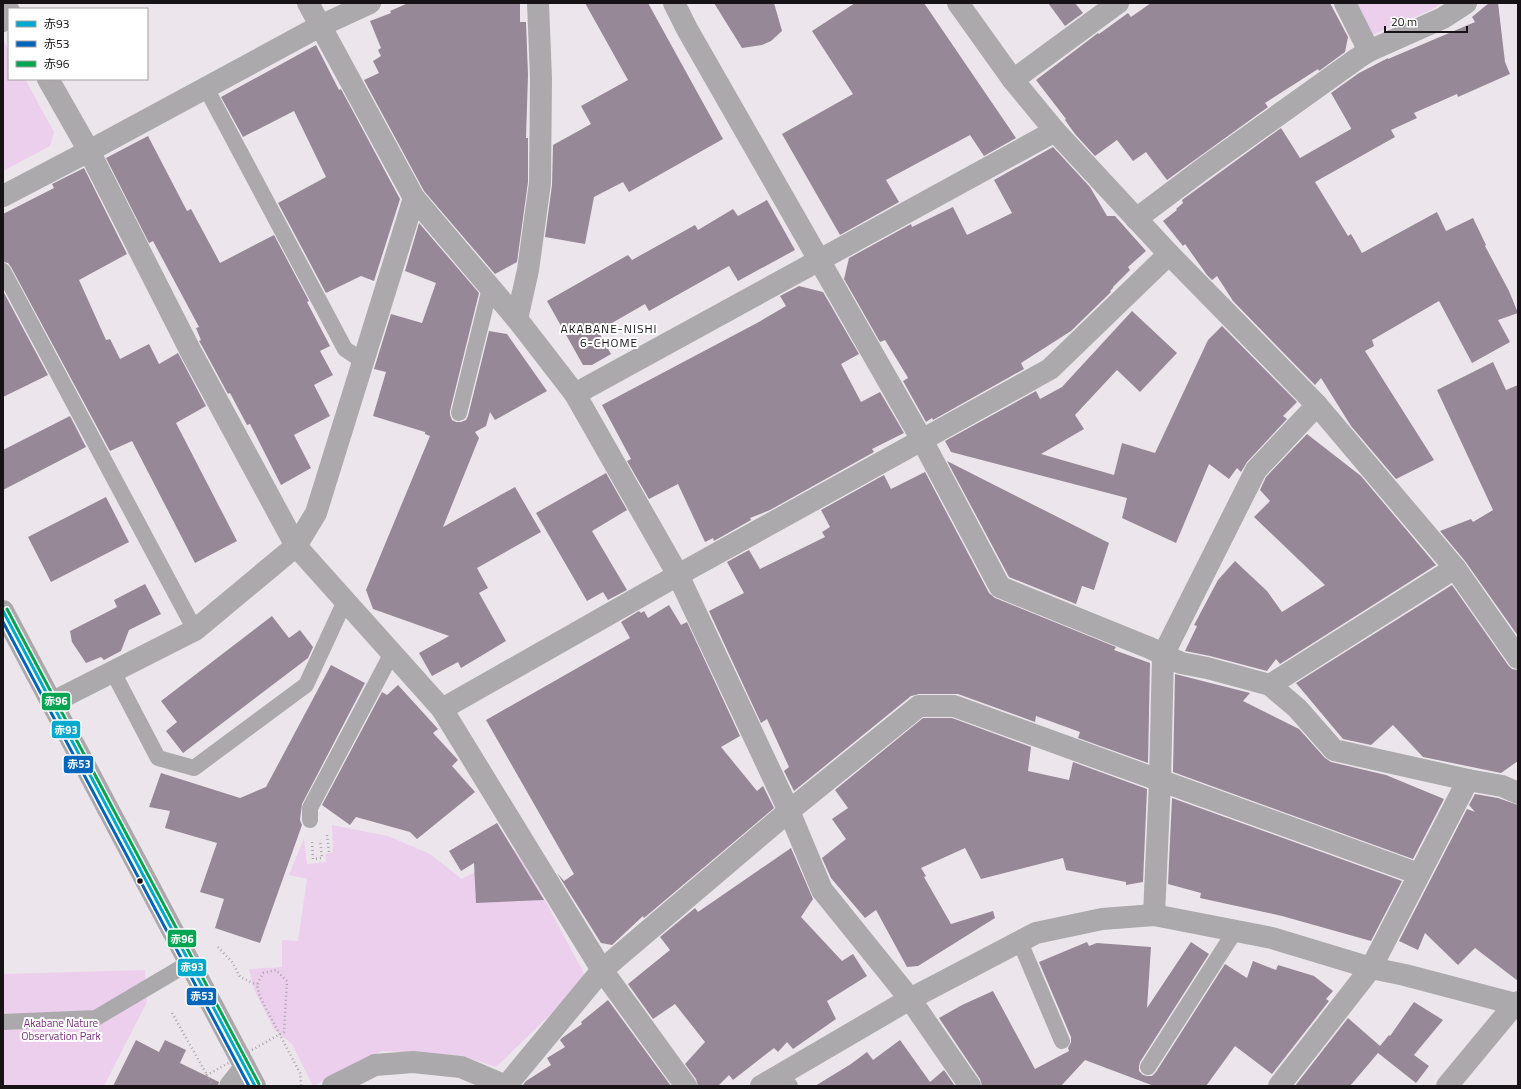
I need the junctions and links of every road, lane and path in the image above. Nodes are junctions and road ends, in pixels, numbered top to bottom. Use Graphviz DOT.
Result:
graph roads {
  1 [pos="308,3"];
  2 [pos="370,3"];
  3 [pos="538,3"];
  4 [pos="674,3"];
  5 [pos="958,3"];
  6 [pos="1118,3"];
  7 [pos="1345,3"];
  8 [pos="1466,3"];
  9 [pos="320,26"];
  10 [pos="1369,51"];
  11 [pos="49,80"];
  12 [pos="1013,80"];
  13 [pos="206,88"];
  14 [pos="1055,131"];
  15 [pos="89,152"];
  16 [pos="3,196"];
  17 [pos="414,198"];
  18 [pos="1136,219"];
  19 [pos="1169,254"];
  20 [pos="819,260"];
  21 [pos="3,271"];
  22 [pos="490,288"];
  23 [pos="517,319"];
  24 [pos="363,361"];
  25 [pos="575,394"];
  26 [pos="1317,405"];
  27 [pos="459,413"];
  28 [pos="922,440"];
  29 [pos="296,546"];
  30 [pos="1455,568"];
  31 [pos="678,575"];
  32 [pos="345,601"];
  33 [pos="3,611"];
  34 [pos="195,630"];
  35 [pos="392,653"];
  36 [pos="1163,655"];
  37 [pos="1518,658"];
  38 [pos="113,672"];
  39 [pos="1270,685"];
  40 [pos="52,703"];
  41 [pos="442,709"];
  42 [pos="1468,780"];
  43 [pos="1160,781"];
  44 [pos="1518,793"];
  45 [pos="789,812"];
  46 [pos="310,820"];
  47 [pos="1419,874"];
  48 [pos="1154,915"];
  49 [pos="1235,931"];
  50 [pos="1020,942"];
  51 [pos="218,947"];
  52 [pos="189,963"];
  53 [pos="1371,968"];
  54 [pos="602,970"];
  55 [pos="257,985"];
  56 [pos="910,999"];
  57 [pos="1517,1003"];
  58 [pos="172,1013"];
  59 [pos="3,1022"];
  60 [pos="1062,1041"];
  61 [pos="245,1067"];
  62 [pos="1148,1068"];
  63 [pos="207,1075"];
  64 [pos="785,1080"];
  65 [pos="301,1085"];
  66 [pos="213,1086"];
  67 [pos="230,1086"];
  68 [pos="255,1086"];
  69 [pos="333,1086"];
  70 [pos="506,1086"];
  71 [pos="686,1086"];
  72 [pos="761,1086"];
  73 [pos="970,1086"];
  74 [pos="1279,1086"];
  75 [pos="1447,1086"];
  1 -- 9 [label="street"];
  2 -- 9 [label="street"];
  3 -- 23 [label="street"];
  4 -- 20 [label="street"];
  5 -- 12 [label="street"];
  6 -- 12 [label="street"];
  7 -- 10 [label="street"];
  8 -- 10 [label="street"];
  9 -- 13 [label="street"];
  9 -- 17 [label="street"];
  10 -- 18 [label="street"];
  11 -- 15 [label="street"];
  12 -- 14 [label="street"];
  13 -- 15 [label="street"];
  13 -- 24 [label="lane"];
  14 -- 18 [label="street"];
  14 -- 20 [label="street"];
  15 -- 16 [label="street"];
  15 -- 29 [label="street"];
  17 -- 22 [label="street"];
  17 -- 24 [label="street"];
  18 -- 19 [label="street"];
  19 -- 26 [label="street"];
  19 -- 28 [label="street"];
  20 -- 25 [label="street"];
  20 -- 28 [label="street"];
  21 -- 34 [label="lane"];
  22 -- 23 [label="street"];
  22 -- 27 [label="lane"];
  23 -- 25 [label="street"];
  24 -- 29 [label="street"];
  25 -- 31 [label="street"];
  26 -- 30 [label="street"];
  26 -- 36 [label="street"];
  28 -- 31 [label="street"];
  28 -- 36 [label="street"];
  29 -- 32 [label="street"];
  29 -- 34 [label="street"];
  30 -- 37 [label="street"];
  30 -- 39 [label="street"];
  31 -- 41 [label="street"];
  31 -- 45 [label="street"];
  32 -- 35 [label="street"];
  32 -- 38 [label="lane"];
  33 -- 40 [label="main road"];
  34 -- 38 [label="street"];
  35 -- 41 [label="street"];
  35 -- 46 [label="lane"];
  36 -- 39 [label="street"];
  36 -- 43 [label="street"];
  38 -- 40 [label="street"];
  39 -- 42 [label="street"];
  40 -- 52 [label="main road"];
  41 -- 54 [label="street"];
  42 -- 44 [label="street"];
  42 -- 47 [label="street"];
  43 -- 45 [label="street"];
  43 -- 47 [label="street"];
  43 -- 48 [label="street"];
  45 -- 54 [label="street"];
  45 -- 56 [label="street"];
  47 -- 53 [label="street"];
  48 -- 49 [label="street"];
  48 -- 50 [label="street"];
  49 -- 53 [label="street"];
  49 -- 62 [label="lane"];
  50 -- 56 [label="street"];
  50 -- 60 [label="lane"];
  51 -- 55 [label="path"];
  52 -- 59 [label="lane"];
  52 -- 61 [label="main road"];
  53 -- 57 [label="street"];
  53 -- 74 [label="street"];
  54 -- 70 [label="street"];
  54 -- 71 [label="street"];
  55 -- 63 [label="path, bridge"];
  55 -- 65 [label="path"];
  56 -- 64 [label="street"];
  56 -- 73 [label="street"];
  57 -- 75 [label="street"];
  58 -- 63 [label="path"];
  61 -- 67 [label="street"];
  61 -- 68 [label="main road"];
  63 -- 66 [label="path, bridge"];
  64 -- 72 [label="street"];
  69 -- 70 [label="street"];
}
